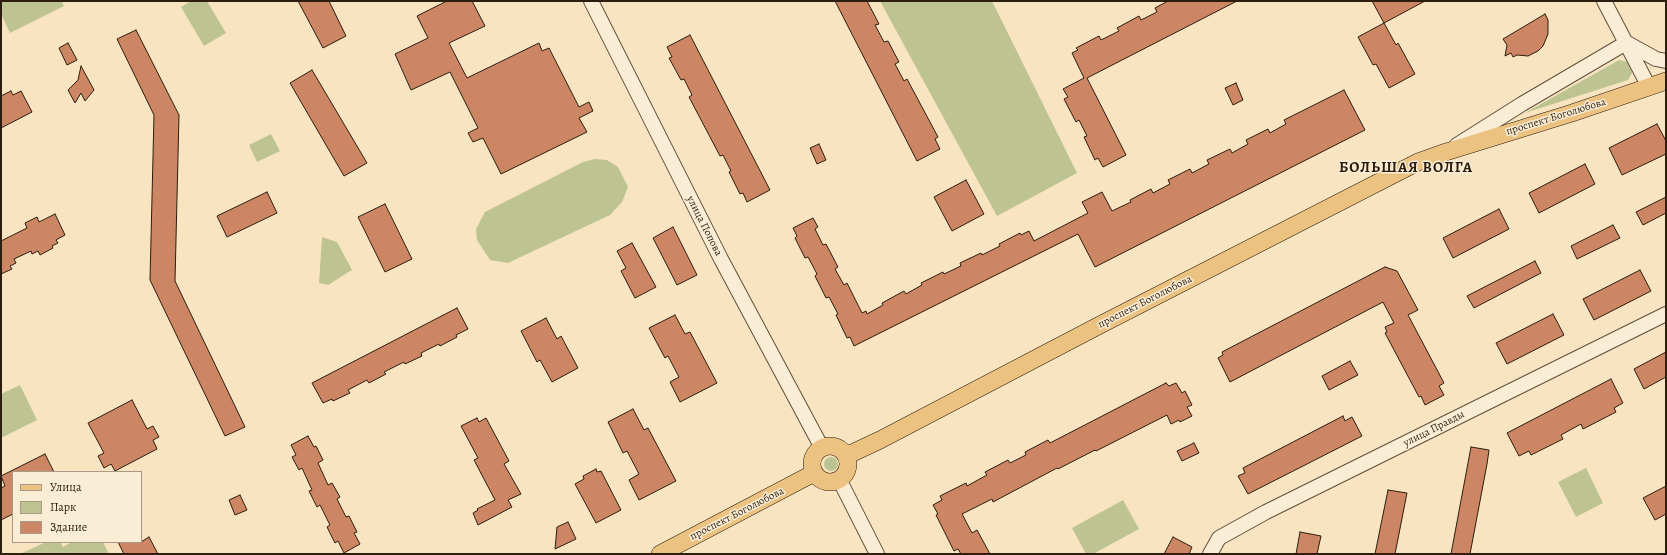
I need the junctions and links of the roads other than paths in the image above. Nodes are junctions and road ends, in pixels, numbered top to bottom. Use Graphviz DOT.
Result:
graph roads {
  1 [pos="591,1"];
  2 [pos="1604,1"];
  3 [pos="1626,43"];
  4 [pos="1666,61"];
  5 [pos="1666,81"];
  6 [pos="1649,88"];
  7 [pos="1446,152"];
  8 [pos="1666,314"];
  9 [pos="822,448"];
  10 [pos="846,456"];
  11 [pos="814,473"];
  12 [pos="839,479"];
  13 [pos="660,554"];
  14 [pos="877,554"];
  15 [pos="1210,554"];
  1 -- 9 [label="street, улица Попова"];
  2 -- 3 [label="street"];
  3 -- 4 [label="street"];
  3 -- 6 [label="street"];
  3 -- 7 [label="street, проспект Боголюбова"];
  5 -- 6 [label="main road, проспект Боголюбова"];
  6 -- 7 [label="main road, проспект Боголюбова"];
  7 -- 10 [label="main road, проспект Боголюбова"];
  8 -- 15 [label="street, улица Правды"];
  9 -- 10 [label="main road"];
  9 -- 11 [label="main road"];
  10 -- 12 [label="main road"];
  11 -- 12 [label="main road"];
  11 -- 13 [label="main road, проспект Боголюбова"];
  12 -- 14 [label="street"];
}
